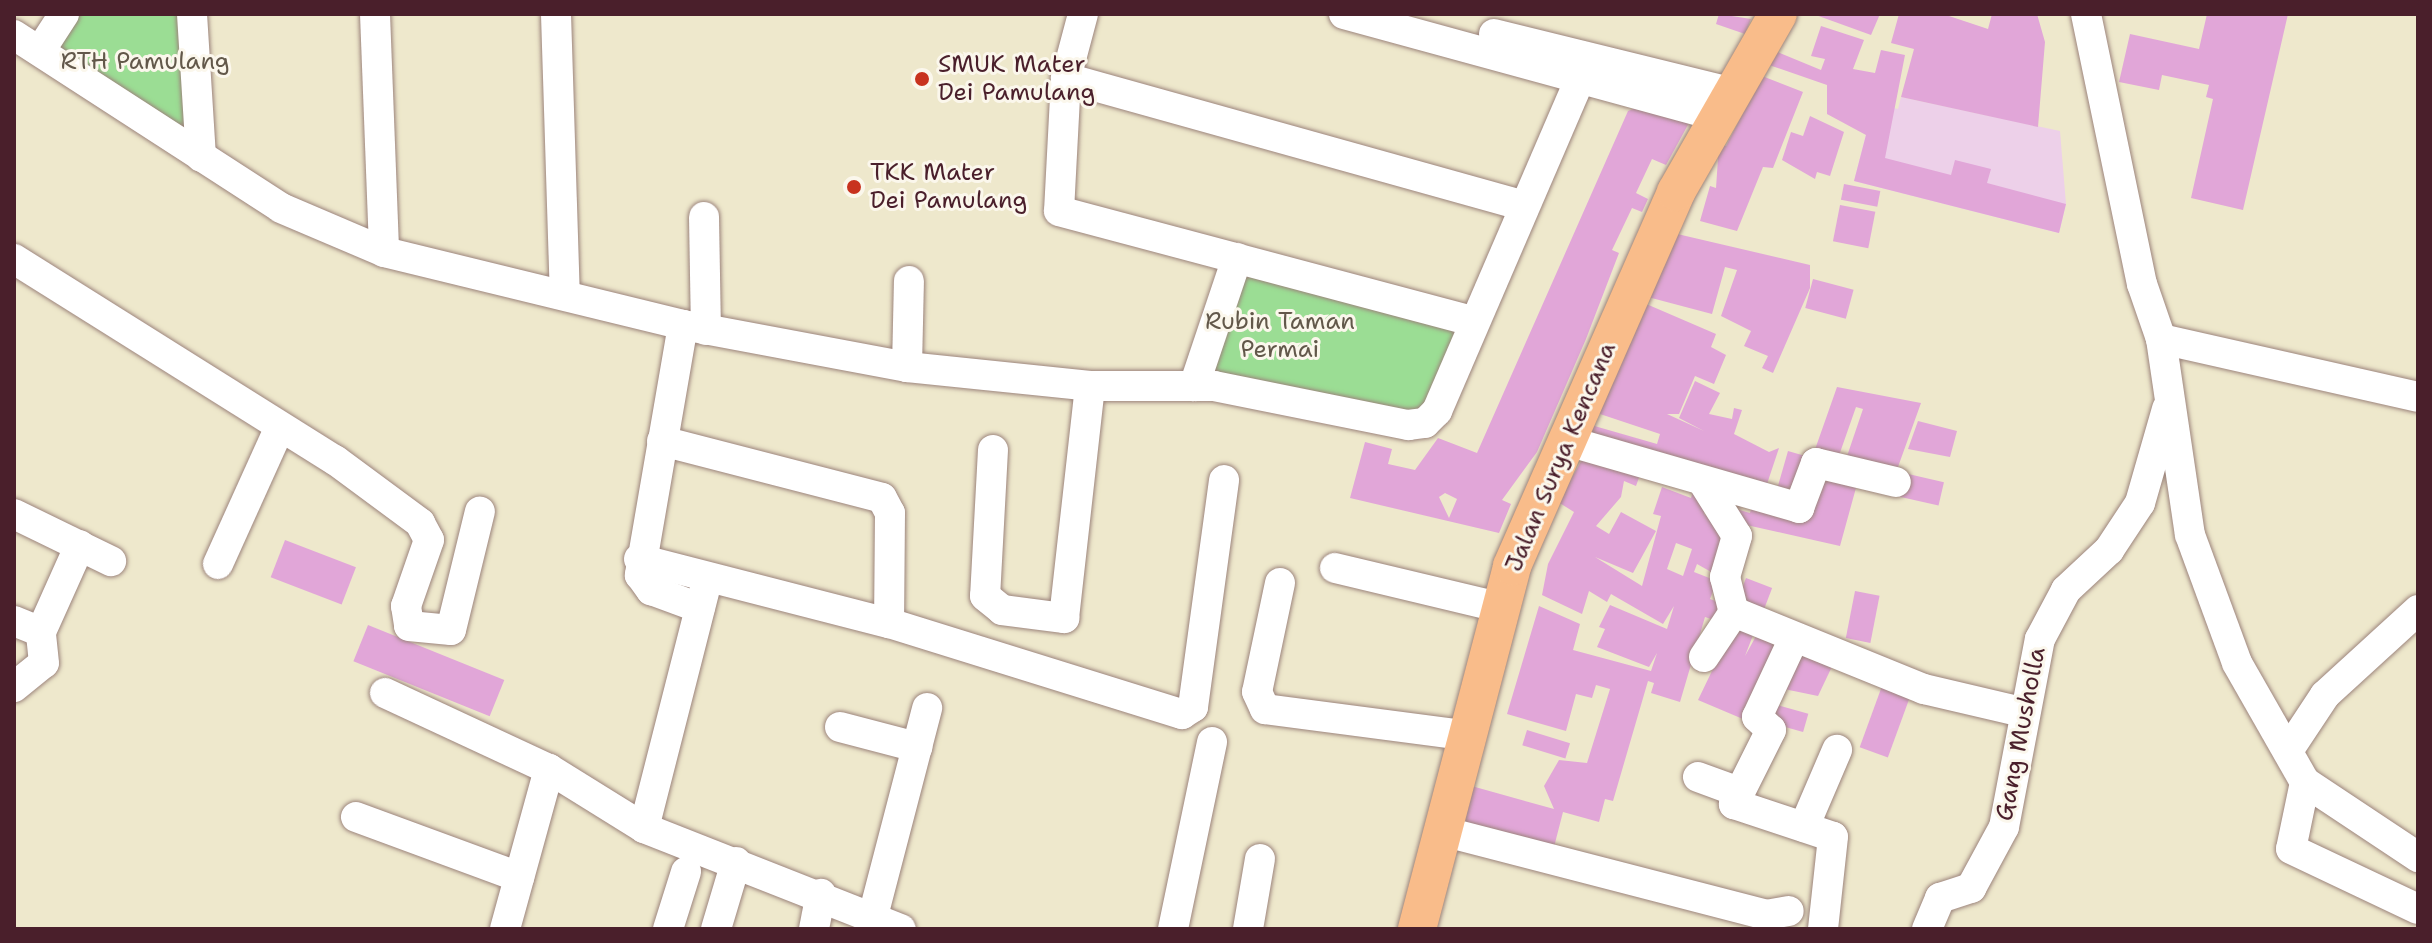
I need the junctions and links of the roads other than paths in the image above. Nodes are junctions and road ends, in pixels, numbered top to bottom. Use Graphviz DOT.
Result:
graph roads {
  1 [pos="64,14"];
  2 [pos="192,14"];
  3 [pos="375,14"];
  4 [pos="556,14"];
  5 [pos="1083,14"];
  6 [pos="1344,14"];
  7 [pos="1414,14"];
  8 [pos="1778,14"];
  9 [pos="2086,14"];
  10 [pos="1454,34"];
  11 [pos="14,35"];
  12 [pos="40,51"];
  13 [pos="1066,78"];
  14 [pos="1580,79"];
  15 [pos="1724,104"];
  16 [pos="201,157"];
  17 [pos="1523,206"];
  18 [pos="704,217"];
  19 [pos="384,252"];
  20 [pos="1237,258"];
  21 [pos="14,259"];
  22 [pos="909,281"];
  23 [pos="565,294"];
  24 [pos="1473,321"];
  25 [pos="694,328"];
  26 [pos="2161,339"];
  27 [pos="907,367"];
  28 [pos="1090,386"];
  29 [pos="1194,386"];
  30 [pos="2418,397"];
  31 [pos="2170,399"];
  32 [pos="280,427"];
  33 [pos="1564,440"];
  34 [pos="662,441"];
  35 [pos="993,450"];
  36 [pos="1224,480"];
  37 [pos="1896,482"];
  38 [pos="1705,485"];
  39 [pos="480,511"];
  40 [pos="14,514"];
  41 [pos="80,545"];
  42 [pos="111,561"];
  43 [pos="218,564"];
  44 [pos="1335,568"];
  45 [pos="1280,583"];
  46 [pos="703,594"];
  47 [pos="1503,608"];
  48 [pos="2418,610"];
  49 [pos="1734,612"];
  50 [pos="889,623"];
  51 [pos="28,627"];
  52 [pos="1794,638"];
  53 [pos="1704,657"];
  54 [pos="14,687"];
  55 [pos="385,693"];
  56 [pos="927,708"];
  57 [pos="2022,712"];
  58 [pos="840,727"];
  59 [pos="1470,736"];
  60 [pos="1212,742"];
  61 [pos="917,747"];
  62 [pos="1837,750"];
  63 [pos="2288,751"];
  64 [pos="549,769"];
  65 [pos="1698,777"];
  66 [pos="2305,782"];
  67 [pos="1736,798"];
  68 [pos="2332,806"];
  69 [pos="356,817"];
  70 [pos="2295,820"];
  71 [pos="1804,827"];
  72 [pos="644,828"];
  73 [pos="1442,831"];
  74 [pos="2418,857"];
  75 [pos="1260,859"];
  76 [pos="736,862"];
  77 [pos="686,872"];
  78 [pos="519,877"];
  79 [pos="821,894"];
  80 [pos="2418,909"];
  81 [pos="1789,911"];
  82 [pos="873,916"];
  83 [pos="505,929"];
  84 [pos="668,929"];
  85 [pos="716,929"];
  86 [pos="814,929"];
  87 [pos="901,929"];
  88 [pos="1173,929"];
  89 [pos="1248,929"];
  90 [pos="1417,929"];
  91 [pos="1823,929"];
  92 [pos="1927,929"];
  1 -- 12 [label="street"];
  2 -- 16 [label="street"];
  3 -- 19 [label="street"];
  4 -- 23 [label="street"];
  5 -- 13 [label="street"];
  6 -- 10 [label="street"];
  7 -- 10 [label="street"];
  8 -- 15 [label="main road, Jalan Surya Kencana"];
  9 -- 26 [label="street"];
  10 -- 14 [label="street"];
  10 -- 15 [label="street"];
  11 -- 12 [label="street"];
  12 -- 16 [label="street"];
  13 -- 17 [label="street"];
  13 -- 20 [label="street"];
  14 -- 15 [label="street"];
  14 -- 17 [label="street"];
  15 -- 33 [label="main road, Jalan Surya Kencana"];
  16 -- 19 [label="street"];
  17 -- 24 [label="street"];
  18 -- 25 [label="street"];
  19 -- 23 [label="street"];
  20 -- 24 [label="street"];
  20 -- 29 [label="street"];
  21 -- 32 [label="street"];
  22 -- 27 [label="street"];
  23 -- 25 [label="street"];
  24 -- 29 [label="street"];
  25 -- 27 [label="street"];
  25 -- 34 [label="street"];
  26 -- 30 [label="street"];
  26 -- 31 [label="street"];
  27 -- 28 [label="street"];
  28 -- 29 [label="street"];
  28 -- 35 [label="street"];
  31 -- 57 [label="street, Gang Musholla"];
  31 -- 63 [label="street"];
  32 -- 39 [label="street"];
  32 -- 43 [label="street"];
  33 -- 38 [label="street"];
  33 -- 47 [label="main road, Jalan Surya Kencana"];
  34 -- 46 [label="street"];
  34 -- 50 [label="street"];
  36 -- 50 [label="street"];
  37 -- 38 [label="street"];
  38 -- 49 [label="street"];
  40 -- 41 [label="street"];
  41 -- 42 [label="street"];
  41 -- 51 [label="street"];
  44 -- 47 [label="street"];
  45 -- 59 [label="street"];
  46 -- 50 [label="street"];
  46 -- 72 [label="street"];
  47 -- 59 [label="main road, Jalan Surya Kencana"];
  48 -- 63 [label="street"];
  49 -- 52 [label="street"];
  49 -- 53 [label="street"];
  51 -- 54 [label="street"];
  52 -- 57 [label="street"];
  52 -- 67 [label="street"];
  55 -- 64 [label="street"];
  56 -- 61 [label="street"];
  57 -- 92 [label="street, Gang Musholla"];
  58 -- 61 [label="street"];
  59 -- 73 [label="main road, Jalan Surya Kencana"];
  60 -- 88 [label="street"];
  61 -- 82 [label="street"];
  62 -- 71 [label="street"];
  63 -- 66 [label="street"];
  64 -- 72 [label="street"];
  64 -- 78 [label="street"];
  65 -- 67 [label="street"];
  66 -- 68 [label="street"];
  66 -- 70 [label="street"];
  67 -- 71 [label="street"];
  68 -- 70 [label="street"];
  68 -- 74 [label="street"];
  69 -- 78 [label="street"];
  70 -- 80 [label="street"];
  71 -- 91 [label="street"];
  72 -- 76 [label="street"];
  73 -- 81 [label="street"];
  73 -- 90 [label="main road, Jalan Surya Kencana"];
  75 -- 89 [label="street"];
  76 -- 79 [label="street"];
  76 -- 85 [label="street"];
  77 -- 84 [label="street"];
  78 -- 83 [label="street"];
  79 -- 82 [label="street"];
  79 -- 86 [label="street"];
  82 -- 87 [label="street"];
}
